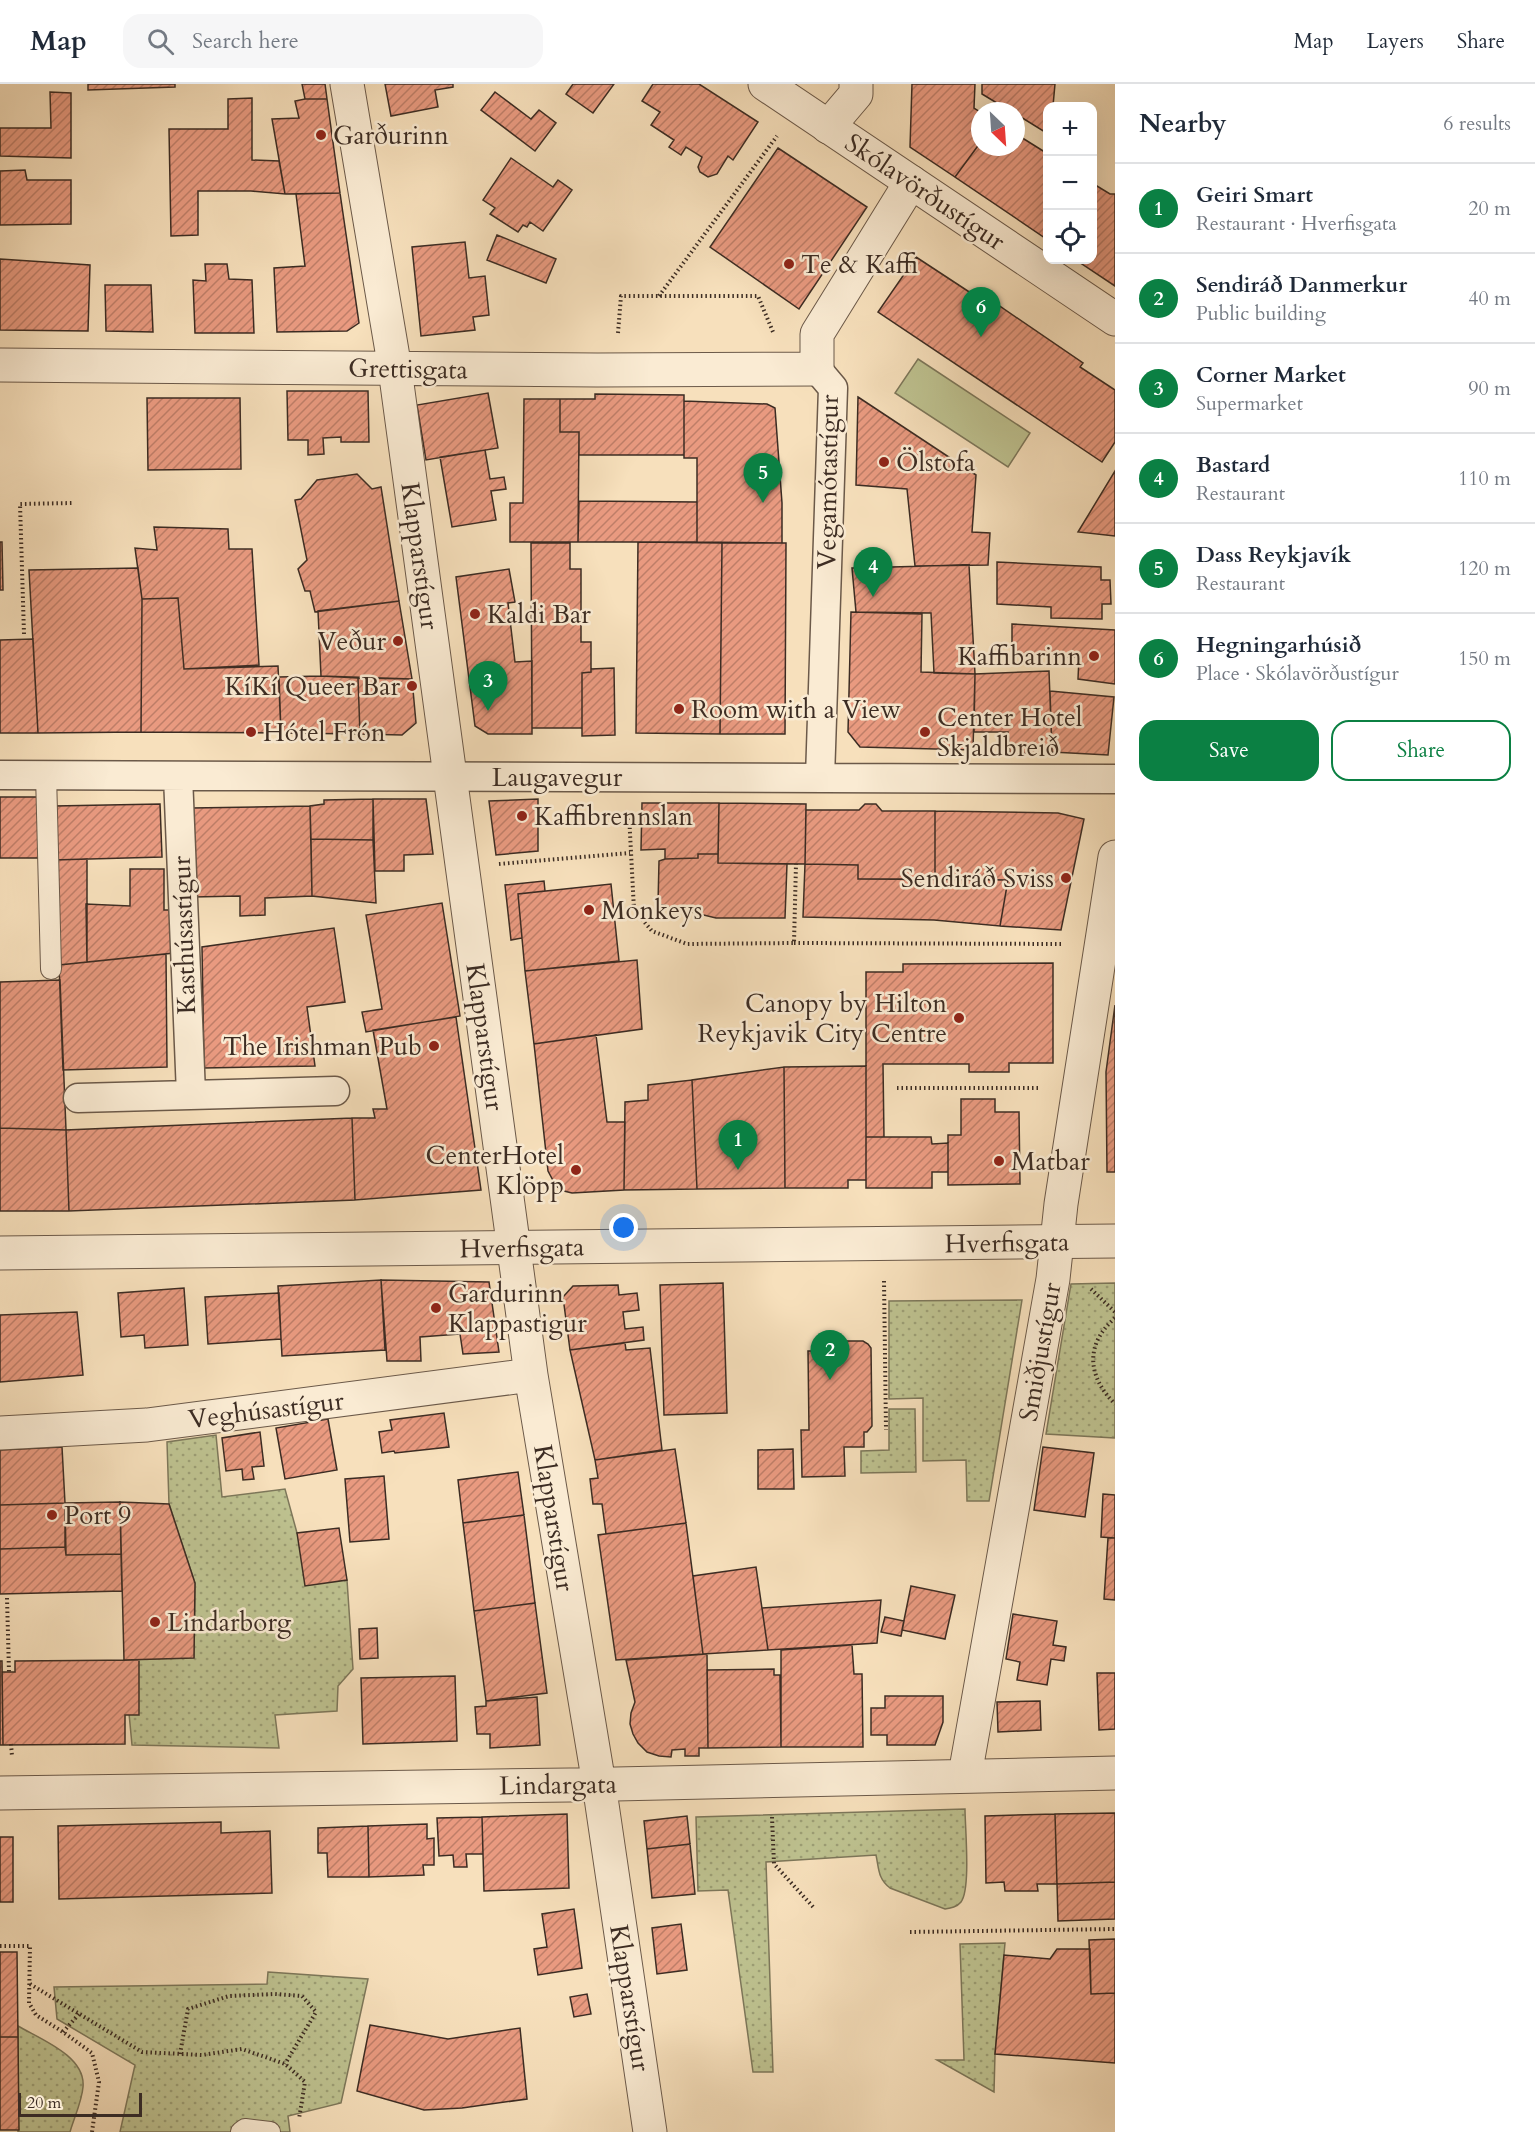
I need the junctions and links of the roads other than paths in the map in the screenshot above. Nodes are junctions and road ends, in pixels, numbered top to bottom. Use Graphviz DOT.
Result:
graph roads {
  1 [pos="347,84"];
  2 [pos="765,84"];
  3 [pos="856,84"];
  4 [pos="828,126"];
  5 [pos="911,182"];
  6 [pos="1115,319"];
  7 [pos="0,365"];
  8 [pos="394,369"];
  9 [pos="802,369"];
  10 [pos="46,774"];
  11 [pos="0,775"];
  12 [pos="178,776"];
  13 [pos="450,777"];
  14 [pos="820,778"];
  15 [pos="1115,779"];
  16 [pos="1115,857"];
  17 [pos="51,969"];
  18 [pos="335,1091"];
  19 [pos="190,1094"];
  20 [pos="78,1098"];
  21 [pos="1115,1241"];
  22 [pos="1058,1243"];
  23 [pos="514,1248"];
  24 [pos="0,1253"];
  25 [pos="531,1375"];
  26 [pos="0,1433"];
  27 [pos="1115,1773"];
  28 [pos="965,1775"];
  29 [pos="599,1784"];
  30 [pos="0,1793"];
  31 [pos="242,2132"];
  32 [pos="270,2132"];
  33 [pos="650,2132"];
  1 -- 8 [label="street, Klapparstígur"];
  2 -- 4 [label="street, Skólavörðustígur"];
  3 -- 4 [label="street"];
  4 -- 5 [label="street, Skólavörðustígur"];
  5 -- 6 [label="street, Skólavörðustígur"];
  5 -- 9 [label="street, Vegamótastígur"];
  7 -- 8 [label="street, Grettisgata"];
  8 -- 9 [label="street, Grettisgata"];
  8 -- 13 [label="street, Klapparstígur"];
  9 -- 14 [label="street, Vegamótastígur"];
  10 -- 11 [label="street, Laugavegur"];
  10 -- 12 [label="street, Laugavegur"];
  10 -- 17 [label="lane"];
  12 -- 13 [label="street, Laugavegur"];
  12 -- 19 [label="street, Kasthúsastígur"];
  13 -- 14 [label="street, Laugavegur"];
  13 -- 23 [label="street, Klapparstígur"];
  14 -- 15 [label="street, Laugavegur"];
  16 -- 22 [label="street, Smiðjustígur"];
  18 -- 19 [label="street"];
  19 -- 20 [label="street"];
  21 -- 22 [label="street, Hverfisgata"];
  22 -- 23 [label="street, Hverfisgata"];
  22 -- 28 [label="street, Smiðjustígur"];
  23 -- 24 [label="street, Hverfisgata"];
  23 -- 25 [label="street, Klapparstígur"];
  25 -- 26 [label="street, Veghúsastígur"];
  25 -- 29 [label="street, Klapparstígur"];
  27 -- 28 [label="street, Lindargata"];
  28 -- 29 [label="street, Lindargata"];
  29 -- 30 [label="street, Lindargata"];
  29 -- 33 [label="street, Klapparstígur"];
  31 -- 32 [label="lane"];
}
